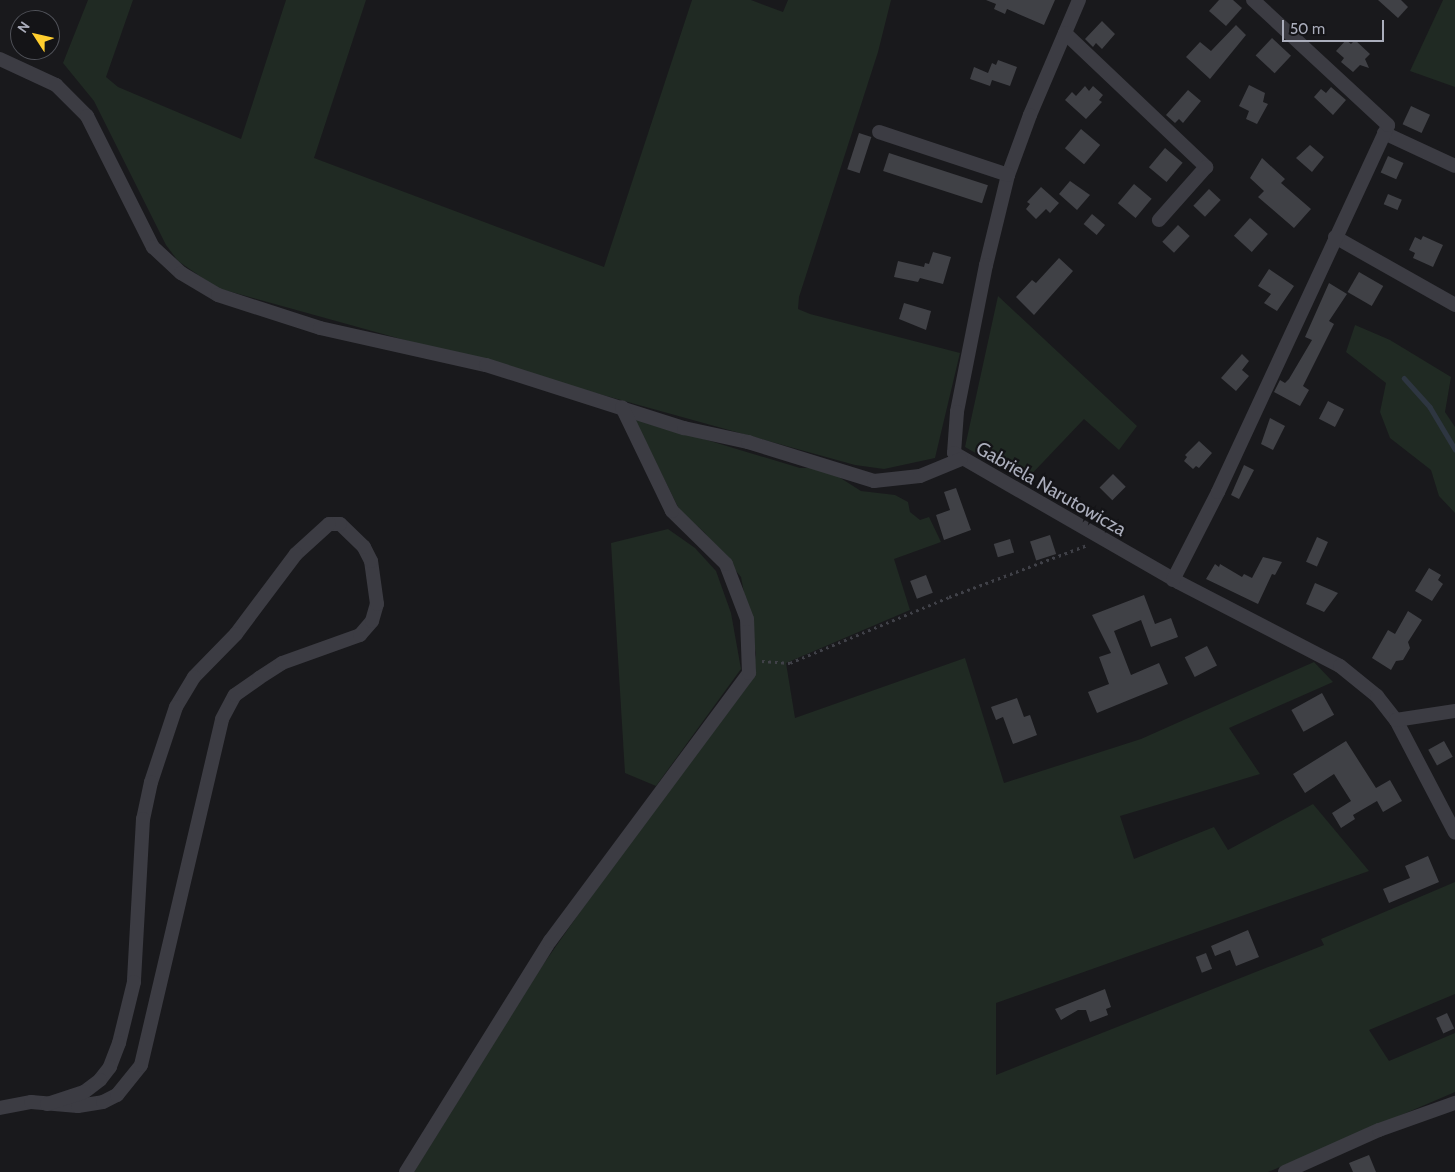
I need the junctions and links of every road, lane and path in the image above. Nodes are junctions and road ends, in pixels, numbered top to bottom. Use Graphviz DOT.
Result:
graph roads {
  1 [pos="1079,0"];
  2 [pos="1253,0"];
  3 [pos="1065,33"];
  4 [pos="0,59"];
  5 [pos="880,132"];
  6 [pos="1384,133"];
  7 [pos="1455,166"];
  8 [pos="1008,175"];
  9 [pos="1159,220"];
  10 [pos="1335,237"];
  11 [pos="1455,305"];
  12 [pos="622,407"];
  13 [pos="961,459"];
  14 [pos="1103,539"];
  15 [pos="1173,580"];
  16 [pos="748,660"];
  17 [pos="1455,711"];
  18 [pos="1396,720"];
  19 [pos="1455,833"];
  20 [pos="1455,1103"];
  21 [pos="48,1104"];
  22 [pos="0,1108"];
  23 [pos="406,1172"];
  24 [pos="1285,1172"];
  1 -- 3 [label="street, Gabriela Narutowicza"];
  2 -- 6 [label="street"];
  3 -- 8 [label="street, Gabriela Narutowicza"];
  3 -- 9 [label="street"];
  4 -- 12 [label="street"];
  5 -- 8 [label="street"];
  6 -- 7 [label="street"];
  6 -- 10 [label="street"];
  8 -- 13 [label="street, Gabriela Narutowicza"];
  10 -- 11 [label="street"];
  10 -- 15 [label="street"];
  12 -- 13 [label="street"];
  12 -- 16 [label="street"];
  13 -- 14 [label="street, Gabriela Narutowicza"];
  14 -- 15 [label="street, Gabriela Narutowicza"];
  14 -- 16 [label="path"];
  15 -- 18 [label="street, Gabriela Narutowicza"];
  16 -- 23 [label="street"];
  17 -- 18 [label="street"];
  18 -- 19 [label="street, Gabriela Narutowicza"];
  20 -- 24 [label="street"];
  21 -- 21 [label="street"];
  21 -- 22 [label="street"];
}
